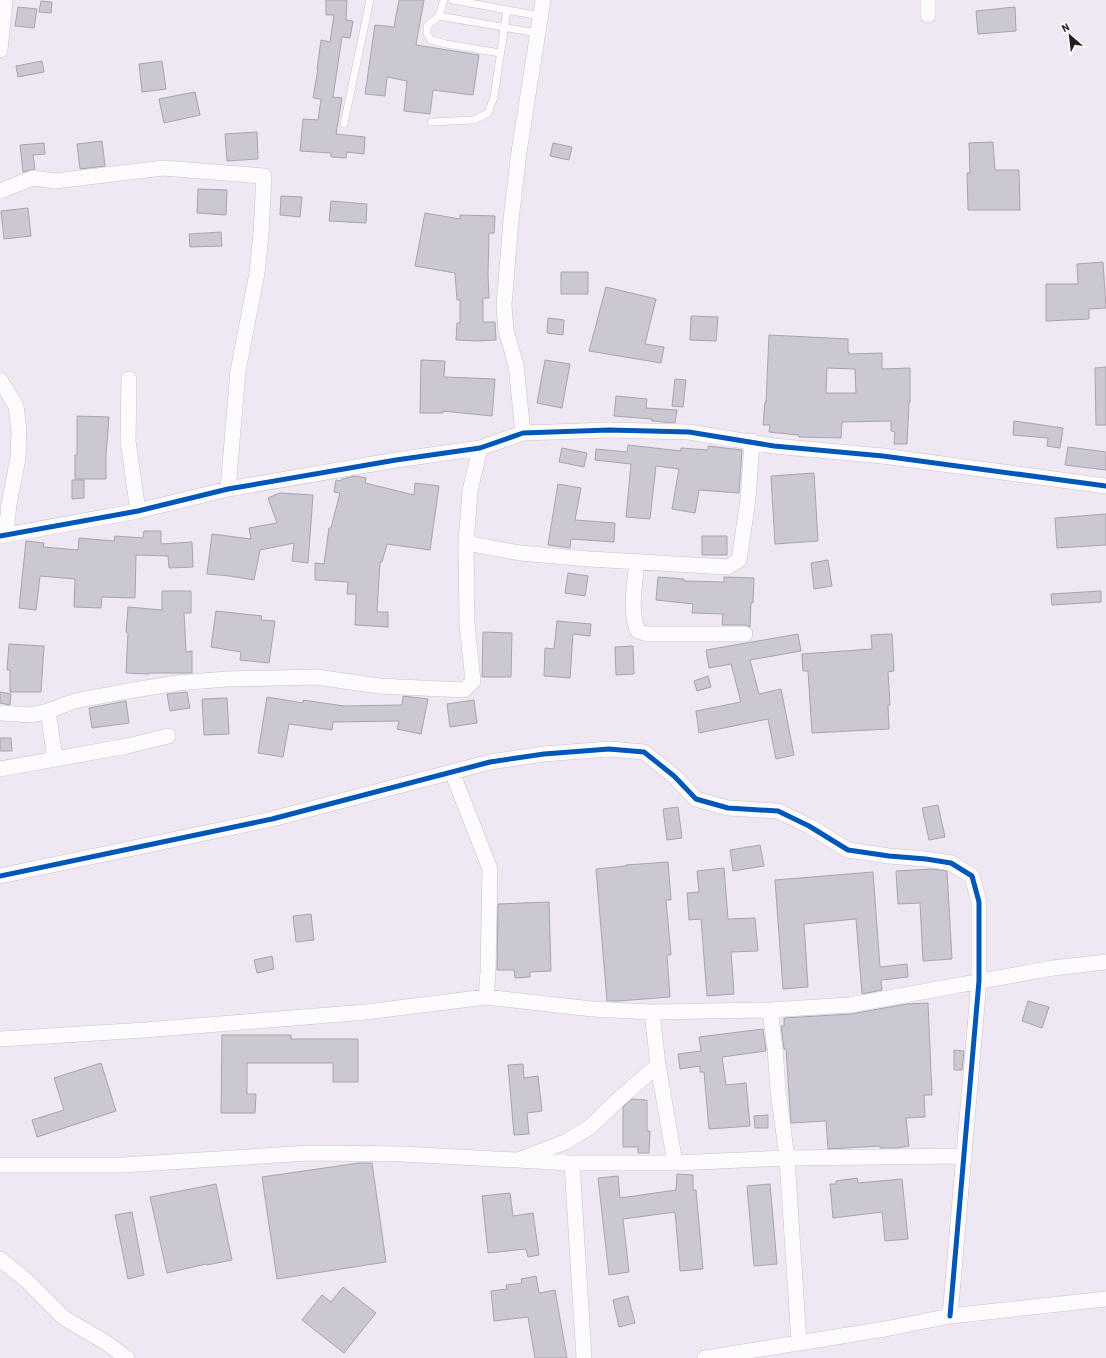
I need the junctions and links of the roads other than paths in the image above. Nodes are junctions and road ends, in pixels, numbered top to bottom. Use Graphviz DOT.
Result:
graph roads {
  1 [pos="5,0"];
  2 [pos="370,0"];
  3 [pos="444,0"];
  4 [pos="453,0"];
  5 [pos="543,0"];
  6 [pos="928,0"];
  7 [pos="507,10"];
  8 [pos="439,16"];
  9 [pos="540,16"];
  10 [pos="928,16"];
  11 [pos="504,27"];
  12 [pos="537,33"];
  13 [pos="0,50"];
  14 [pos="500,53"];
  15 [pos="431,122"];
  16 [pos="344,124"];
  17 [pos="0,191"];
  18 [pos="130,379"];
  19 [pos="0,380"];
  20 [pos="523,433"];
  21 [pos="752,441"];
  22 [pos="480,448"];
  23 [pos="1106,486"];
  24 [pos="228,489"];
  25 [pos="138,511"];
  26 [pos="3,535"];
  27 [pos="466,543"];
  28 [pos="637,562"];
  29 [pos="745,634"];
  30 [pos="48,711"];
  31 [pos="0,713"];
  32 [pos="168,736"];
  33 [pos="55,759"];
  34 [pos="0,769"];
  35 [pos="452,772"];
  36 [pos="0,876"];
  37 [pos="1106,962"];
  38 [pos="979,981"];
  39 [pos="486,997"];
  40 [pos="770,1010"];
  41 [pos="652,1012"];
  42 [pos="0,1039"];
  43 [pos="658,1065"];
  44 [pos="964,1156"];
  45 [pos="787,1158"];
  46 [pos="514,1161"];
  47 [pos="675,1163"];
  48 [pos="572,1164"];
  49 [pos="0,1165"];
  50 [pos="0,1259"];
  51 [pos="1106,1299"];
  52 [pos="950,1316"];
  53 [pos="799,1343"];
  54 [pos="127,1358"];
  55 [pos="584,1358"];
  56 [pos="705,1358"];
  1 -- 13 [label="street"];
  2 -- 16 [label="lane"];
  3 -- 8 [label="lane"];
  4 -- 7 [label="lane"];
  5 -- 9 [label="street"];
  6 -- 10 [label="street"];
  7 -- 9 [label="lane"];
  7 -- 11 [label="lane"];
  8 -- 11 [label="lane"];
  8 -- 14 [label="lane"];
  9 -- 12 [label="street"];
  11 -- 12 [label="lane"];
  11 -- 14 [label="lane"];
  12 -- 20 [label="street"];
  14 -- 15 [label="lane"];
  17 -- 24 [label="street"];
  18 -- 25 [label="street"];
  19 -- 26 [label="street"];
  20 -- 21 [label="street"];
  20 -- 22 [label="street"];
  21 -- 23 [label="street"];
  21 -- 28 [label="street"];
  22 -- 24 [label="street"];
  22 -- 27 [label="street"];
  24 -- 25 [label="street"];
  25 -- 26 [label="street"];
  27 -- 28 [label="street"];
  27 -- 30 [label="street"];
  28 -- 29 [label="street"];
  30 -- 31 [label="street"];
  30 -- 33 [label="street"];
  32 -- 33 [label="street"];
  33 -- 34 [label="street"];
  35 -- 36 [label="street"];
  35 -- 38 [label="street"];
  35 -- 39 [label="street"];
  37 -- 38 [label="street"];
  38 -- 40 [label="street"];
  38 -- 44 [label="street"];
  39 -- 41 [label="street"];
  39 -- 42 [label="street"];
  40 -- 41 [label="street"];
  40 -- 45 [label="street"];
  41 -- 43 [label="street"];
  43 -- 46 [label="street"];
  43 -- 47 [label="street"];
  44 -- 45 [label="street"];
  44 -- 52 [label="street"];
  45 -- 47 [label="street"];
  45 -- 53 [label="street"];
  46 -- 48 [label="street"];
  46 -- 49 [label="street"];
  47 -- 48 [label="street"];
  48 -- 55 [label="street"];
  50 -- 54 [label="street"];
  51 -- 52 [label="street"];
  52 -- 53 [label="street"];
  53 -- 56 [label="street"];
}
